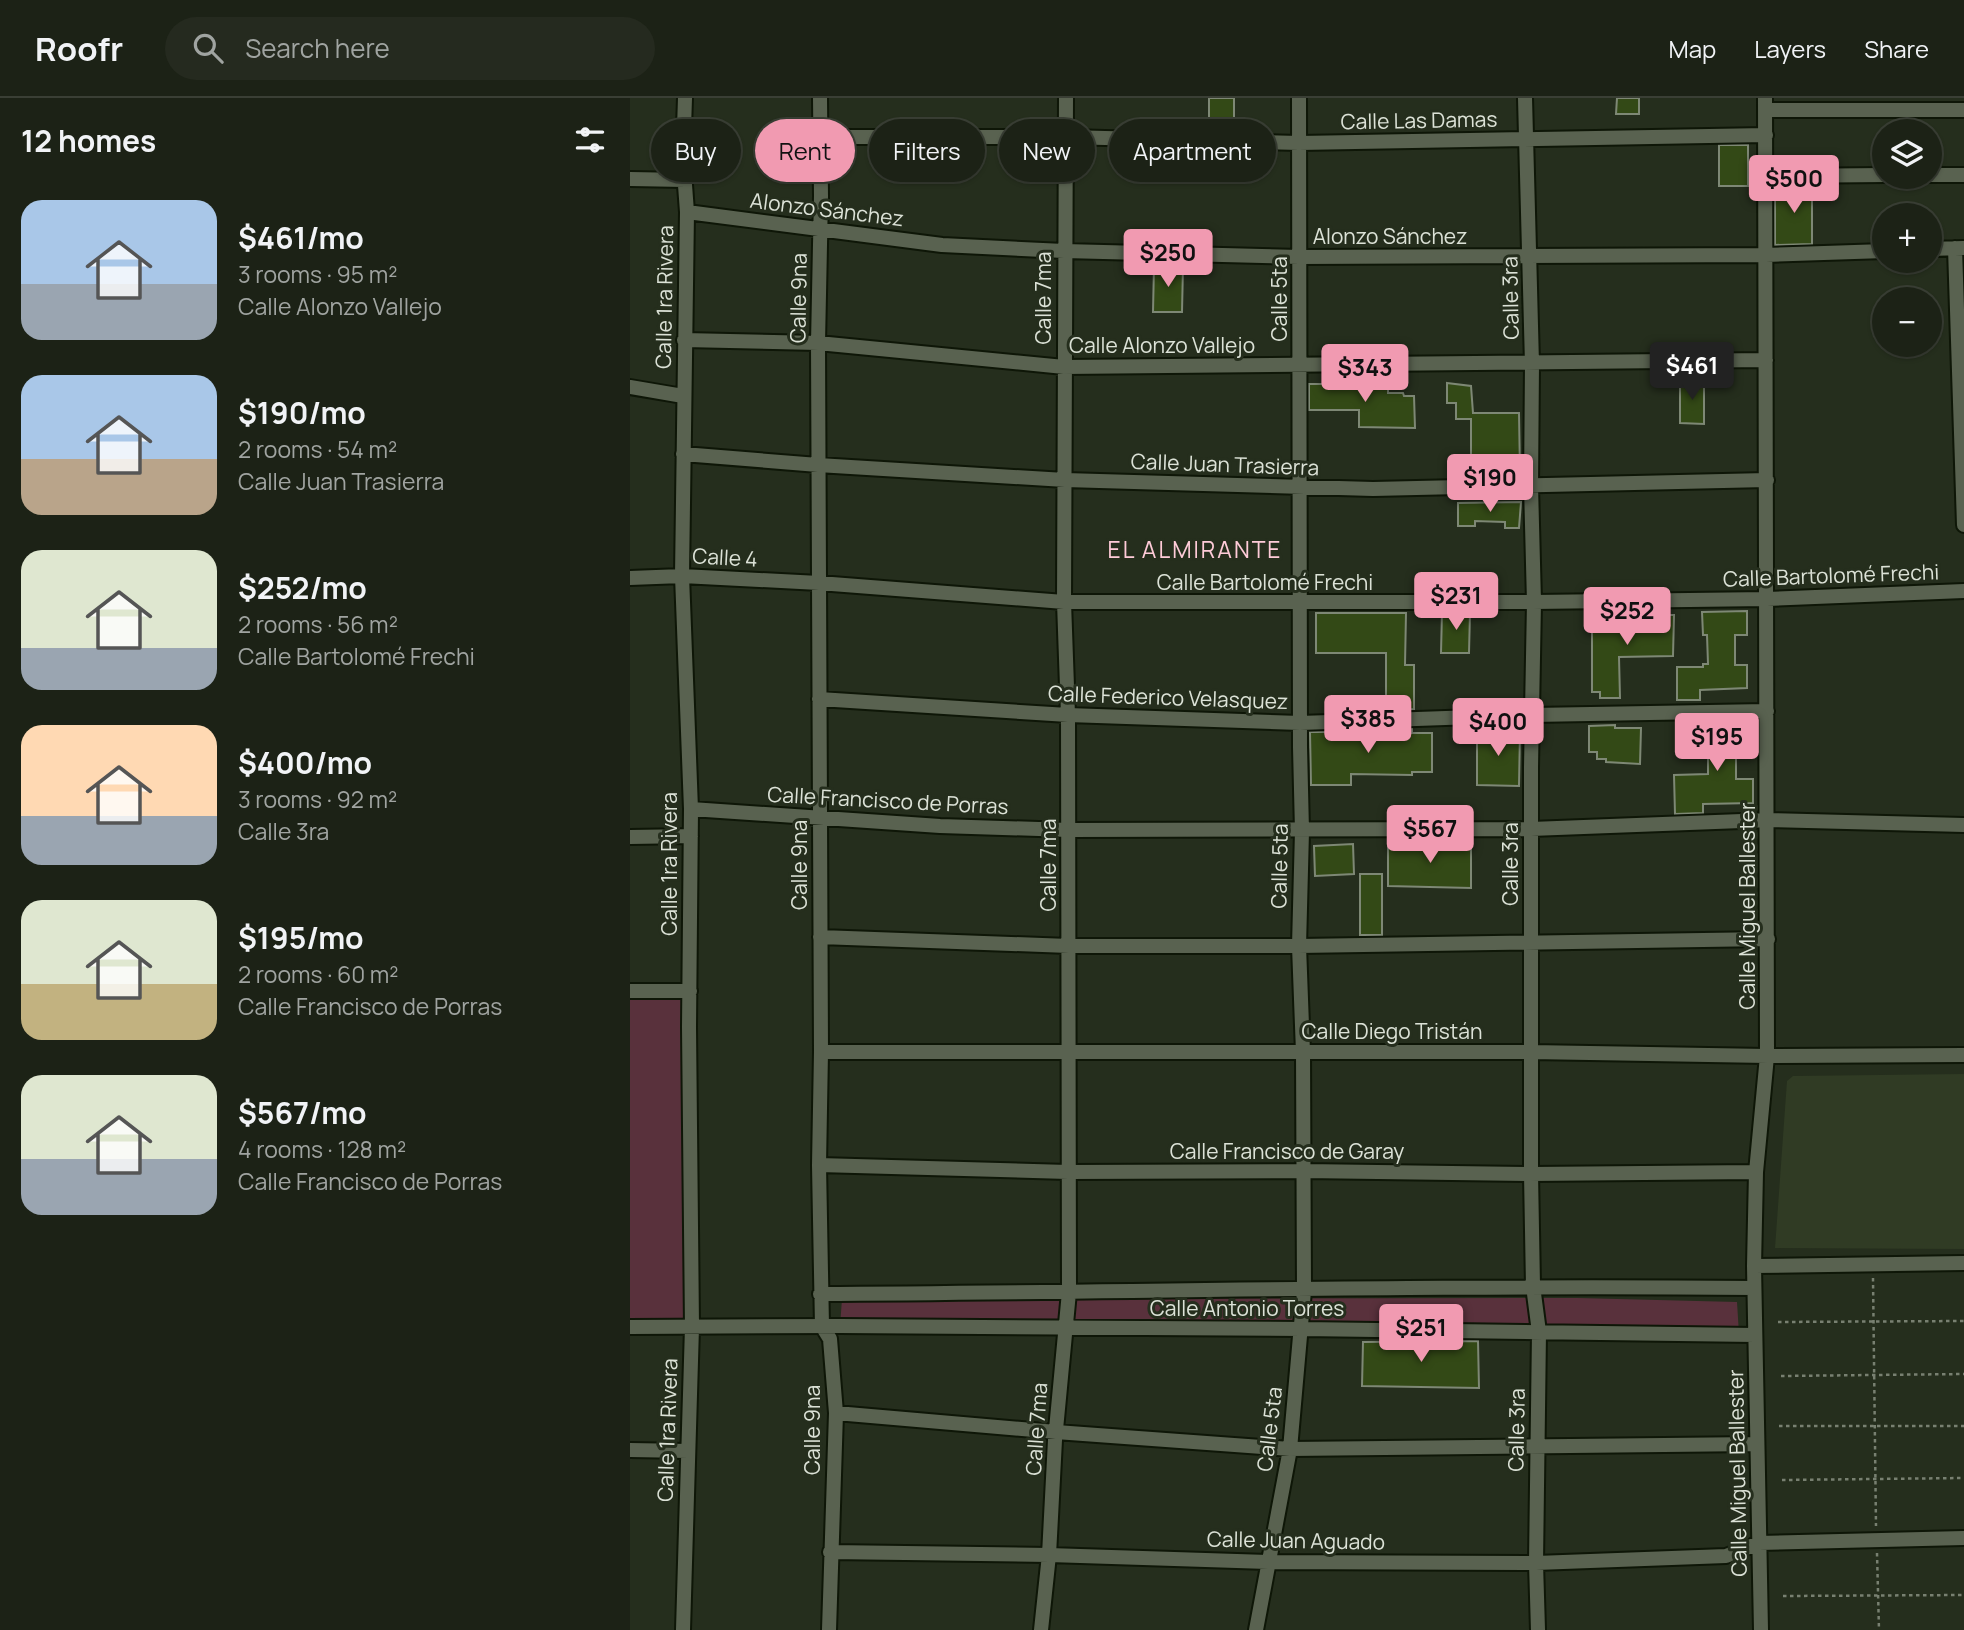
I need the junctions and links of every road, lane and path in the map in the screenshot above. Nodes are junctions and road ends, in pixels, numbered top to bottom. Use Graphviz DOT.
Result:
graph roads {
  1 [pos="685,98"];
  2 [pos="820,98"];
  3 [pos="1066,98"];
  4 [pos="1299,98"];
  5 [pos="1525,98"];
  6 [pos="1765,104"];
  7 [pos="1964,110"];
  8 [pos="685,119"];
  9 [pos="821,119"];
  10 [pos="1066,119"];
  11 [pos="1766,135"];
  12 [pos="855,137"];
  13 [pos="999,137"];
  14 [pos="1095,138"];
  15 [pos="1525,139"];
  16 [pos="1299,143"];
  17 [pos="1872,175"];
  18 [pos="1942,175"];
  19 [pos="1964,175"];
  20 [pos="1766,176"];
  21 [pos="630,179"];
  22 [pos="651,179"];
  23 [pos="685,182"];
  24 [pos="821,182"];
  25 [pos="1065,182"];
  26 [pos="687,212"];
  27 [pos="821,229"];
  28 [pos="1959,248"];
  29 [pos="1063,251"];
  30 [pos="1872,251"];
  31 [pos="1766,255"];
  32 [pos="1530,256"];
  33 [pos="1299,257"];
  34 [pos="684,340"];
  35 [pos="818,343"];
  36 [pos="1766,360"];
  37 [pos="1532,364"];
  38 [pos="1300,366"];
  39 [pos="1063,367"];
  40 [pos="630,387"];
  41 [pos="683,396"];
  42 [pos="683,454"];
  43 [pos="818,465"];
  44 [pos="1065,480"];
  45 [pos="1767,480"];
  46 [pos="1531,486"];
  47 [pos="1300,487"];
  48 [pos="1964,524"];
  49 [pos="682,576"];
  50 [pos="630,578"];
  51 [pos="819,583"];
  52 [pos="1964,591"];
  53 [pos="1767,599"];
  54 [pos="1064,602"];
  55 [pos="1534,602"];
  56 [pos="1301,603"];
  57 [pos="819,699"];
  58 [pos="1768,711"];
  59 [pos="1068,715"];
  60 [pos="1532,715"];
  61 [pos="1300,723"];
  62 [pos="691,809"];
  63 [pos="820,817"];
  64 [pos="1768,820"];
  65 [pos="1964,825"];
  66 [pos="1069,830"];
  67 [pos="1531,830"];
  68 [pos="1302,831"];
  69 [pos="691,836"];
  70 [pos="630,837"];
  71 [pos="820,937"];
  72 [pos="1768,939"];
  73 [pos="1531,943"];
  74 [pos="1069,946"];
  75 [pos="1299,946"];
  76 [pos="690,991"];
  77 [pos="630,992"];
  78 [pos="821,1052"];
  79 [pos="1068,1052"];
  80 [pos="1303,1052"];
  81 [pos="1531,1052"];
  82 [pos="1964,1055"];
  83 [pos="1768,1056"];
  84 [pos="818,1165"];
  85 [pos="1304,1171"];
  86 [pos="1068,1172"];
  87 [pos="1756,1172"];
  88 [pos="1531,1174"];
  89 [pos="1964,1263"];
  90 [pos="1754,1266"];
  91 [pos="1873,1278"];
  92 [pos="1533,1286"];
  93 [pos="1754,1288"];
  94 [pos="1304,1291"];
  95 [pos="1069,1292"];
  96 [pos="820,1294"];
  97 [pos="1964,1321"];
  98 [pos="1778,1322"];
  99 [pos="1873,1322"];
  100 [pos="822,1326"];
  101 [pos="630,1327"];
  102 [pos="692,1327"];
  103 [pos="1065,1328"];
  104 [pos="1302,1329"];
  105 [pos="1539,1332"];
  106 [pos="1755,1335"];
  107 [pos="1964,1374"];
  108 [pos="1874,1375"];
  109 [pos="1781,1376"];
  110 [pos="836,1413"];
  111 [pos="1779,1426"];
  112 [pos="1875,1426"];
  113 [pos="1964,1426"];
  114 [pos="1056,1432"];
  115 [pos="1757,1444"];
  116 [pos="1537,1446"];
  117 [pos="1290,1449"];
  118 [pos="630,1450"];
  119 [pos="688,1451"];
  120 [pos="1964,1478"];
  121 [pos="1875,1479"];
  122 [pos="1782,1480"];
  123 [pos="1876,1529"];
  124 [pos="1964,1538"];
  125 [pos="1759,1543"];
  126 [pos="831,1552"];
  127 [pos="1877,1553"];
  128 [pos="1049,1555"];
  129 [pos="1268,1562"];
  130 [pos="1536,1563"];
  131 [pos="1878,1595"];
  132 [pos="1964,1595"];
  133 [pos="1783,1596"];
  134 [pos="683,1630"];
  135 [pos="829,1630"];
  136 [pos="1041,1630"];
  137 [pos="1256,1630"];
  138 [pos="1538,1630"];
  139 [pos="1761,1630"];
  140 [pos="1879,1630"];
  1 -- 8 [label="street, Calle 1ra Rivera"];
  2 -- 9 [label="street, Calle 9na"];
  3 -- 10 [label="street, Calle 7ma"];
  4 -- 16 [label="street, Calle 5ta"];
  5 -- 15 [label="street, Calle 3ra"];
  6 -- 7 [label="street"];
  6 -- 11 [label="street, Calle Miguel Ballester"];
  11 -- 15 [label="street, Calle Las Damas"];
  11 -- 20 [label="street, Calle Miguel Ballester"];
  12 -- 13 [label="street, Calle Las Damas"];
  14 -- 16 [label="street, Calle Las Damas"];
  15 -- 16 [label="street, Calle Las Damas"];
  15 -- 32 [label="street, Calle 3ra"];
  16 -- 33 [label="street, Calle 5ta"];
  17 -- 20 [label="street"];
  18 -- 19 [label="street"];
  20 -- 31 [label="street, Calle Miguel Ballester"];
  21 -- 22 [label="street"];
  23 -- 26 [label="street, Calle 1ra Rivera"];
  24 -- 27 [label="street, Calle 9na"];
  25 -- 29 [label="street, Calle 7ma"];
  26 -- 27 [label="street, Alonzo Sánchez"];
  26 -- 34 [label="street, Calle 1ra Rivera"];
  27 -- 29 [label="street, Alonzo Sánchez"];
  27 -- 35 [label="street, Calle 9na"];
  28 -- 48 [label="street"];
  29 -- 33 [label="street, Alonzo Sánchez"];
  29 -- 39 [label="street, Calle 7ma"];
  30 -- 31 [label="street, Alonzo Sánchez"];
  31 -- 32 [label="street, Alonzo Sánchez"];
  31 -- 36 [label="street, Calle Miguel Ballester"];
  32 -- 33 [label="street, Alonzo Sánchez"];
  32 -- 37 [label="street, Calle 3ra"];
  33 -- 38 [label="street, Calle 5ta"];
  34 -- 35 [label="street, Calle Alonzo Vallejo"];
  34 -- 41 [label="street, Calle 1ra Rivera"];
  35 -- 39 [label="street, Calle Alonzo Vallejo"];
  35 -- 43 [label="street, Calle 9na"];
  36 -- 37 [label="street, Calle Alonzo Vallejo"];
  36 -- 45 [label="street, Calle Miguel Ballester"];
  37 -- 38 [label="street, Calle Alonzo Vallejo"];
  37 -- 46 [label="street, Calle 3ra"];
  38 -- 39 [label="street, Calle Alonzo Vallejo"];
  38 -- 47 [label="street, Calle 5ta"];
  39 -- 44 [label="street, Calle 7ma"];
  40 -- 41 [label="street"];
  41 -- 42 [label="street, Calle 1ra Rivera"];
  42 -- 43 [label="street, Calle Juan Trasierra"];
  42 -- 49 [label="street, Calle 1ra Rivera"];
  43 -- 44 [label="street, Calle Juan Trasierra"];
  43 -- 51 [label="street, Calle 9na"];
  44 -- 47 [label="street, Calle Juan Trasierra"];
  44 -- 54 [label="street, Calle 7ma"];
  45 -- 46 [label="street, Calle Juan Trasierra"];
  45 -- 53 [label="street, Calle Miguel Ballester"];
  46 -- 47 [label="street, Calle Juan Trasierra"];
  46 -- 55 [label="street, Calle 3ra"];
  47 -- 56 [label="street, Calle 5ta"];
  49 -- 50 [label="street, Calle 4"];
  49 -- 51 [label="street, Calle 4"];
  49 -- 62 [label="street, Calle 1ra Rivera"];
  51 -- 54 [label="street, Calle Bartolomé Frechi"];
  51 -- 57 [label="street, Calle 9na"];
  52 -- 53 [label="street, Calle Bartolomé Frechi"];
  53 -- 55 [label="street, Calle Bartolomé Frechi"];
  53 -- 58 [label="street, Calle Miguel Ballester"];
  54 -- 56 [label="street, Calle Bartolomé Frechi"];
  54 -- 59 [label="street, Calle 7ma"];
  55 -- 56 [label="street, Calle Bartolomé Frechi"];
  55 -- 60 [label="street, Calle 3ra"];
  56 -- 61 [label="street, Calle 5ta"];
  57 -- 59 [label="street, Calle Federico Velasquez"];
  57 -- 63 [label="street, Calle 9na"];
  58 -- 60 [label="street, Calle Federico Velasquez"];
  58 -- 64 [label="street, Calle Miguel Ballester"];
  59 -- 61 [label="street, Calle Federico Velasquez"];
  59 -- 66 [label="street, Calle 7ma"];
  60 -- 61 [label="street, Calle Federico Velasquez"];
  60 -- 67 [label="street, Calle 3ra"];
  61 -- 68 [label="street, Calle 5ta"];
  62 -- 63 [label="street, Calle Francisco de Porras"];
  62 -- 69 [label="street, Calle 1ra Rivera"];
  63 -- 66 [label="street, Calle Francisco de Porras"];
  63 -- 71 [label="street, Calle 9na"];
  64 -- 65 [label="street, Calle Francisco de Porras"];
  64 -- 67 [label="street, Calle Francisco de Porras"];
  64 -- 72 [label="street, Calle Miguel Ballester"];
  66 -- 68 [label="street, Calle Francisco de Porras"];
  66 -- 74 [label="street, Calle 7ma"];
  67 -- 68 [label="street, Calle Francisco de Porras"];
  67 -- 73 [label="street, Calle 3ra"];
  68 -- 75 [label="street, Calle 5ta"];
  69 -- 70 [label="street"];
  69 -- 76 [label="street, Calle 1ra Rivera"];
  71 -- 74 [label="street"];
  71 -- 78 [label="street, Calle 9na"];
  72 -- 73 [label="street"];
  72 -- 83 [label="street, Calle Miguel Ballester"];
  73 -- 75 [label="street"];
  73 -- 81 [label="street, Calle 3ra"];
  74 -- 75 [label="street"];
  74 -- 79 [label="street, Calle 7ma"];
  75 -- 80 [label="street, Calle 5ta"];
  76 -- 77 [label="street"];
  76 -- 102 [label="street, Calle 1ra Rivera"];
  78 -- 79 [label="street, Calle Diego Tristán"];
  78 -- 84 [label="street, Calle 9na"];
  79 -- 80 [label="street, Calle Diego Tristán"];
  79 -- 86 [label="street, Calle 7ma"];
  80 -- 81 [label="street, Calle Diego Tristán"];
  80 -- 85 [label="street, Calle 5ta"];
  81 -- 83 [label="street, Calle Diego Tristán"];
  81 -- 88 [label="street, Calle 3ra"];
  82 -- 83 [label="street, Calle Diego Tristán"];
  83 -- 87 [label="street, Calle Miguel Ballester"];
  84 -- 86 [label="street, Calle Francisco de Garay"];
  84 -- 96 [label="street, Calle 9na"];
  85 -- 86 [label="street, Calle Francisco de Garay"];
  85 -- 88 [label="street, Calle Francisco de Garay"];
  85 -- 94 [label="street, Calle 5ta"];
  86 -- 95 [label="street, Calle 7ma"];
  87 -- 88 [label="street, Calle Francisco de Garay"];
  87 -- 90 [label="street, Calle Miguel Ballester"];
  88 -- 92 [label="street, Calle 3ra"];
  89 -- 90 [label="street"];
  90 -- 93 [label="street, Calle Miguel Ballester"];
  91 -- 99 [label="path"];
  92 -- 93 [label="street"];
  92 -- 94 [label="street"];
  92 -- 105 [label="street, Calle 3ra"];
  93 -- 106 [label="street, Calle Miguel Ballester"];
  94 -- 95 [label="street"];
  94 -- 104 [label="street, Calle 5ta"];
  95 -- 96 [label="street"];
  95 -- 103 [label="street, Calle 7ma"];
  96 -- 100 [label="street, Calle 9na"];
  97 -- 99 [label="path"];
  98 -- 99 [label="path"];
  99 -- 108 [label="path"];
  100 -- 102 [label="street, Calle Antonio Torres"];
  100 -- 103 [label="street, Calle Antonio Torres"];
  100 -- 110 [label="street, Calle 9na"];
  101 -- 102 [label="street, Calle Antonio Torres"];
  102 -- 119 [label="street, Calle 1ra Rivera"];
  103 -- 104 [label="street, Calle Antonio Torres"];
  103 -- 114 [label="street, Calle 7ma"];
  104 -- 105 [label="street, Calle Antonio Torres"];
  104 -- 117 [label="street, Calle 5ta"];
  105 -- 106 [label="street, Calle Antonio Torres"];
  105 -- 116 [label="street, Calle 3ra"];
  106 -- 115 [label="street, Calle Miguel Ballester"];
  107 -- 108 [label="path"];
  108 -- 109 [label="path"];
  108 -- 112 [label="path"];
  110 -- 114 [label="street"];
  110 -- 126 [label="street, Calle 9na"];
  111 -- 112 [label="path"];
  112 -- 113 [label="path"];
  112 -- 121 [label="path"];
  114 -- 117 [label="street"];
  114 -- 128 [label="street, Calle 7ma"];
  115 -- 116 [label="street"];
  115 -- 125 [label="street, Calle Miguel Ballester"];
  116 -- 117 [label="street"];
  116 -- 130 [label="street, Calle 3ra"];
  117 -- 129 [label="street, Calle 5ta"];
  118 -- 119 [label="street"];
  119 -- 134 [label="street, Calle 1ra Rivera"];
  120 -- 121 [label="path"];
  121 -- 122 [label="path"];
  121 -- 123 [label="path"];
  124 -- 125 [label="street"];
  125 -- 130 [label="street, Calle Juan Aguado"];
  125 -- 139 [label="street, Calle Miguel Ballester"];
  126 -- 128 [label="street, Calle Juan Aguado"];
  126 -- 135 [label="street, Calle 9na"];
  127 -- 131 [label="path"];
  128 -- 129 [label="street, Calle Juan Aguado"];
  128 -- 136 [label="street, Calle 7ma"];
  129 -- 130 [label="street, Calle Juan Aguado"];
  129 -- 137 [label="street, Calle 5ta"];
  130 -- 138 [label="street, Calle 3ra"];
  131 -- 132 [label="path"];
  131 -- 133 [label="path"];
  131 -- 140 [label="path"];
}
